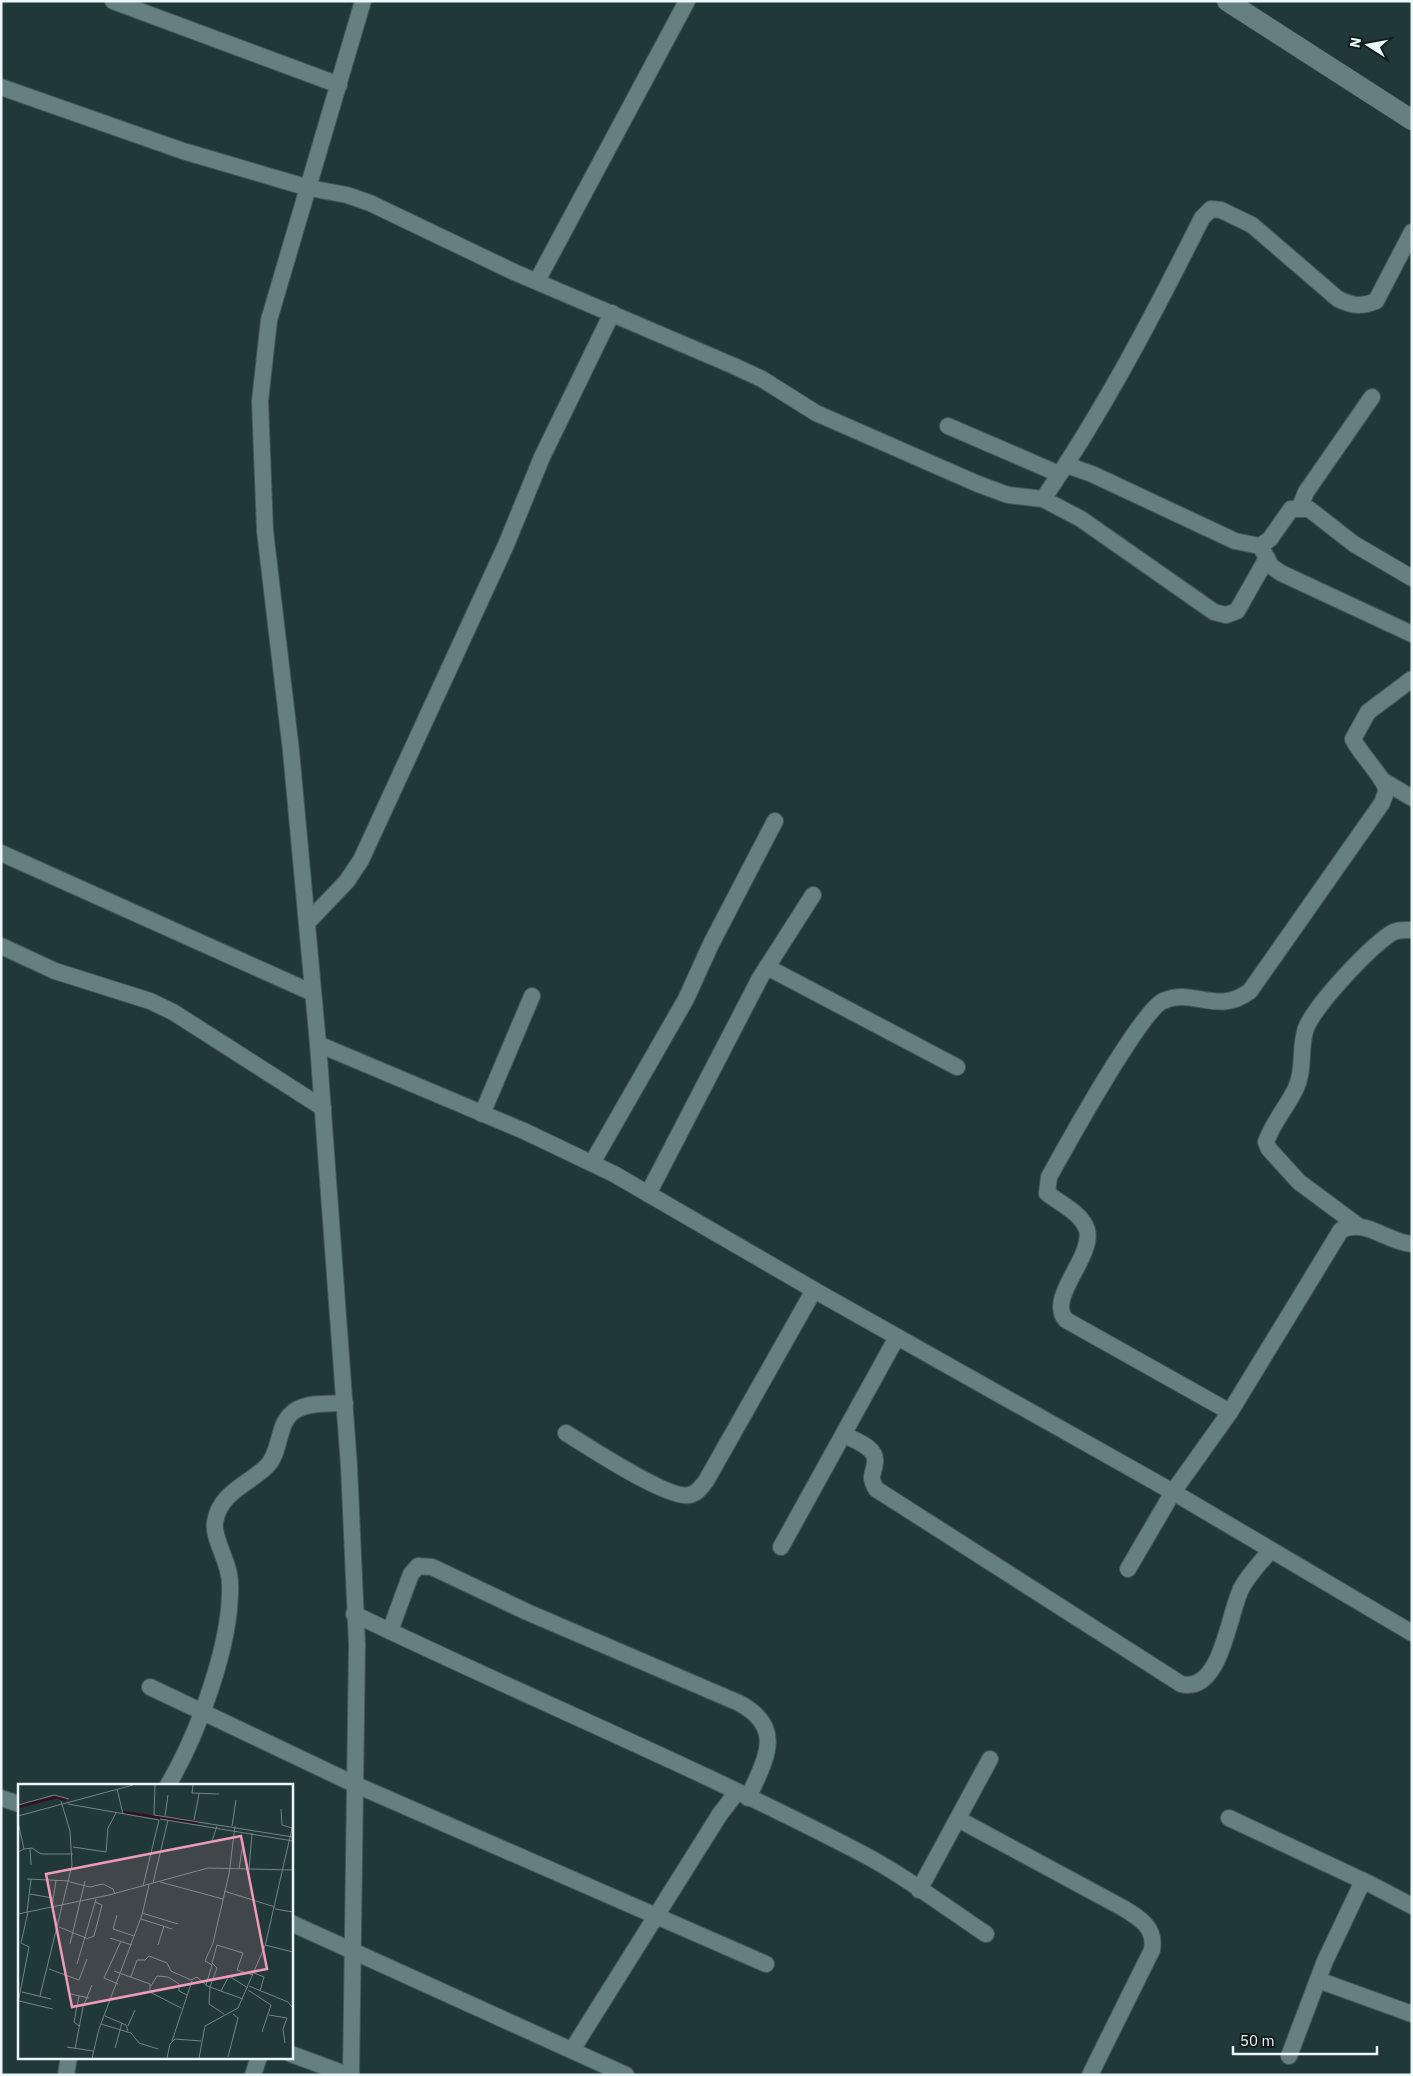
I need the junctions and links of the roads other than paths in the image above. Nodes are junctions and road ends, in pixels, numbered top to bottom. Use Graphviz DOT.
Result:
graph roads {
  1 [pos="113,1"];
  2 [pos="363,1"];
  3 [pos="687,1"];
  4 [pos="1227,1"];
  5 [pos="339,85"];
  6 [pos="1,87"];
  7 [pos="1412,120"];
  8 [pos="309,188"];
  9 [pos="1412,232"];
  10 [pos="537,282"];
  11 [pos="612,313"];
  12 [pos="1372,397"];
  13 [pos="948,426"];
  14 [pos="1063,470"];
  15 [pos="1043,498"];
  16 [pos="1300,507"];
  17 [pos="1264,552"];
  18 [pos="1412,578"];
  19 [pos="1412,634"];
  20 [pos="1412,680"];
  21 [pos="1382,780"];
  22 [pos="1412,798"];
  23 [pos="775,821"];
  24 [pos="1,853"];
  25 [pos="813,895"];
  26 [pos="307,923"];
  27 [pos="1412,930"];
  28 [pos="1,946"];
  29 [pos="767,967"];
  30 [pos="313,993"];
  31 [pos="532,996"];
  32 [pos="318,1044"];
  33 [pos="957,1067"];
  34 [pos="323,1108"];
  35 [pos="482,1114"];
  36 [pos="592,1163"];
  37 [pos="648,1194"];
  38 [pos="1357,1225"];
  39 [pos="1412,1244"];
  40 [pos="814,1290"];
  41 [pos="897,1337"];
  42 [pos="345,1403"];
  43 [pos="1230,1412"];
  44 [pos="566,1433"];
  45 [pos="844,1434"];
  46 [pos="1173,1492"];
  47 [pos="781,1547"];
  48 [pos="1272,1550"];
  49 [pos="1128,1569"];
  50 [pos="354,1614"];
  51 [pos="390,1631"];
  52 [pos="1412,1633"];
  53 [pos="150,1687"];
  54 [pos="202,1710"];
  55 [pos="990,1759"];
  56 [pos="168,1784"];
  57 [pos="354,1784"];
  58 [pos="742,1795"];
  59 [pos="1,1798"];
  60 [pos="18,1804"];
  61 [pos="1229,1818"];
  62 [pos="958,1819"];
  63 [pos="1363,1881"];
  64 [pos="919,1890"];
  65 [pos="1412,1906"];
  66 [pos="656,1916"];
  67 [pos="292,1923"];
  68 [pos="986,1934"];
  69 [pos="352,1952"];
  70 [pos="766,1964"];
  71 [pos="1318,1980"];
  72 [pos="1412,2014"];
  73 [pos="572,2050"];
  74 [pos="292,2054"];
  75 [pos="1289,2056"];
  76 [pos="70,2058"];
  77 [pos="259,2058"];
  78 [pos="66,2075"];
  79 [pos="253,2075"];
  80 [pos="350,2075"];
  81 [pos="626,2075"];
  82 [pos="1090,2075"];
  1 -- 5 [label="street"];
  2 -- 5 [label="street"];
  3 -- 10 [label="street"];
  4 -- 7 [label="street"];
  5 -- 8 [label="street"];
  6 -- 8 [label="street"];
  8 -- 10 [label="street"];
  8 -- 26 [label="street"];
  9 -- 14 [label="street"];
  10 -- 11 [label="street"];
  11 -- 15 [label="street"];
  11 -- 26 [label="street"];
  12 -- 16 [label="street"];
  13 -- 14 [label="street"];
  14 -- 15 [label="street"];
  14 -- 17 [label="street"];
  15 -- 17 [label="street"];
  16 -- 17 [label="street"];
  16 -- 18 [label="street"];
  17 -- 19 [label="street"];
  20 -- 21 [label="street"];
  21 -- 22 [label="street"];
  21 -- 43 [label="street"];
  23 -- 36 [label="street"];
  24 -- 30 [label="street"];
  25 -- 29 [label="street"];
  26 -- 30 [label="street"];
  27 -- 38 [label="street"];
  28 -- 34 [label="street"];
  29 -- 33 [label="street"];
  29 -- 37 [label="street"];
  30 -- 32 [label="street"];
  31 -- 35 [label="street"];
  32 -- 34 [label="street"];
  32 -- 35 [label="street"];
  34 -- 42 [label="street"];
  35 -- 36 [label="street"];
  36 -- 37 [label="street"];
  37 -- 40 [label="street"];
  38 -- 39 [label="street"];
  38 -- 43 [label="street"];
  40 -- 41 [label="street"];
  40 -- 44 [label="street"];
  41 -- 45 [label="street"];
  41 -- 46 [label="street"];
  42 -- 50 [label="street"];
  42 -- 54 [label="street"];
  43 -- 46 [label="street"];
  45 -- 47 [label="street"];
  45 -- 48 [label="street"];
  46 -- 48 [label="street"];
  46 -- 49 [label="street"];
  48 -- 52 [label="street"];
  50 -- 51 [label="street"];
  50 -- 57 [label="street"];
  51 -- 58 [label="street"];
  51 -- 58 [label="street"];
  53 -- 54 [label="street"];
  54 -- 56 [label="street"];
  54 -- 57 [label="street"];
  55 -- 62 [label="street"];
  57 -- 66 [label="street"];
  57 -- 69 [label="street"];
  58 -- 64 [label="street"];
  58 -- 66 [label="street"];
  59 -- 60 [label="street"];
  61 -- 63 [label="street"];
  62 -- 64 [label="street"];
  62 -- 82 [label="street"];
  63 -- 65 [label="street"];
  63 -- 71 [label="street"];
  64 -- 68 [label="street"];
  66 -- 70 [label="street"];
  66 -- 73 [label="street"];
  67 -- 69 [label="street"];
  69 -- 73 [label="street"];
  69 -- 80 [label="street"];
  71 -- 72 [label="street"];
  71 -- 75 [label="street"];
  73 -- 81 [label="street"];
  74 -- 80 [label="street"];
  76 -- 78 [label="street"];
  77 -- 79 [label="street"];
}
